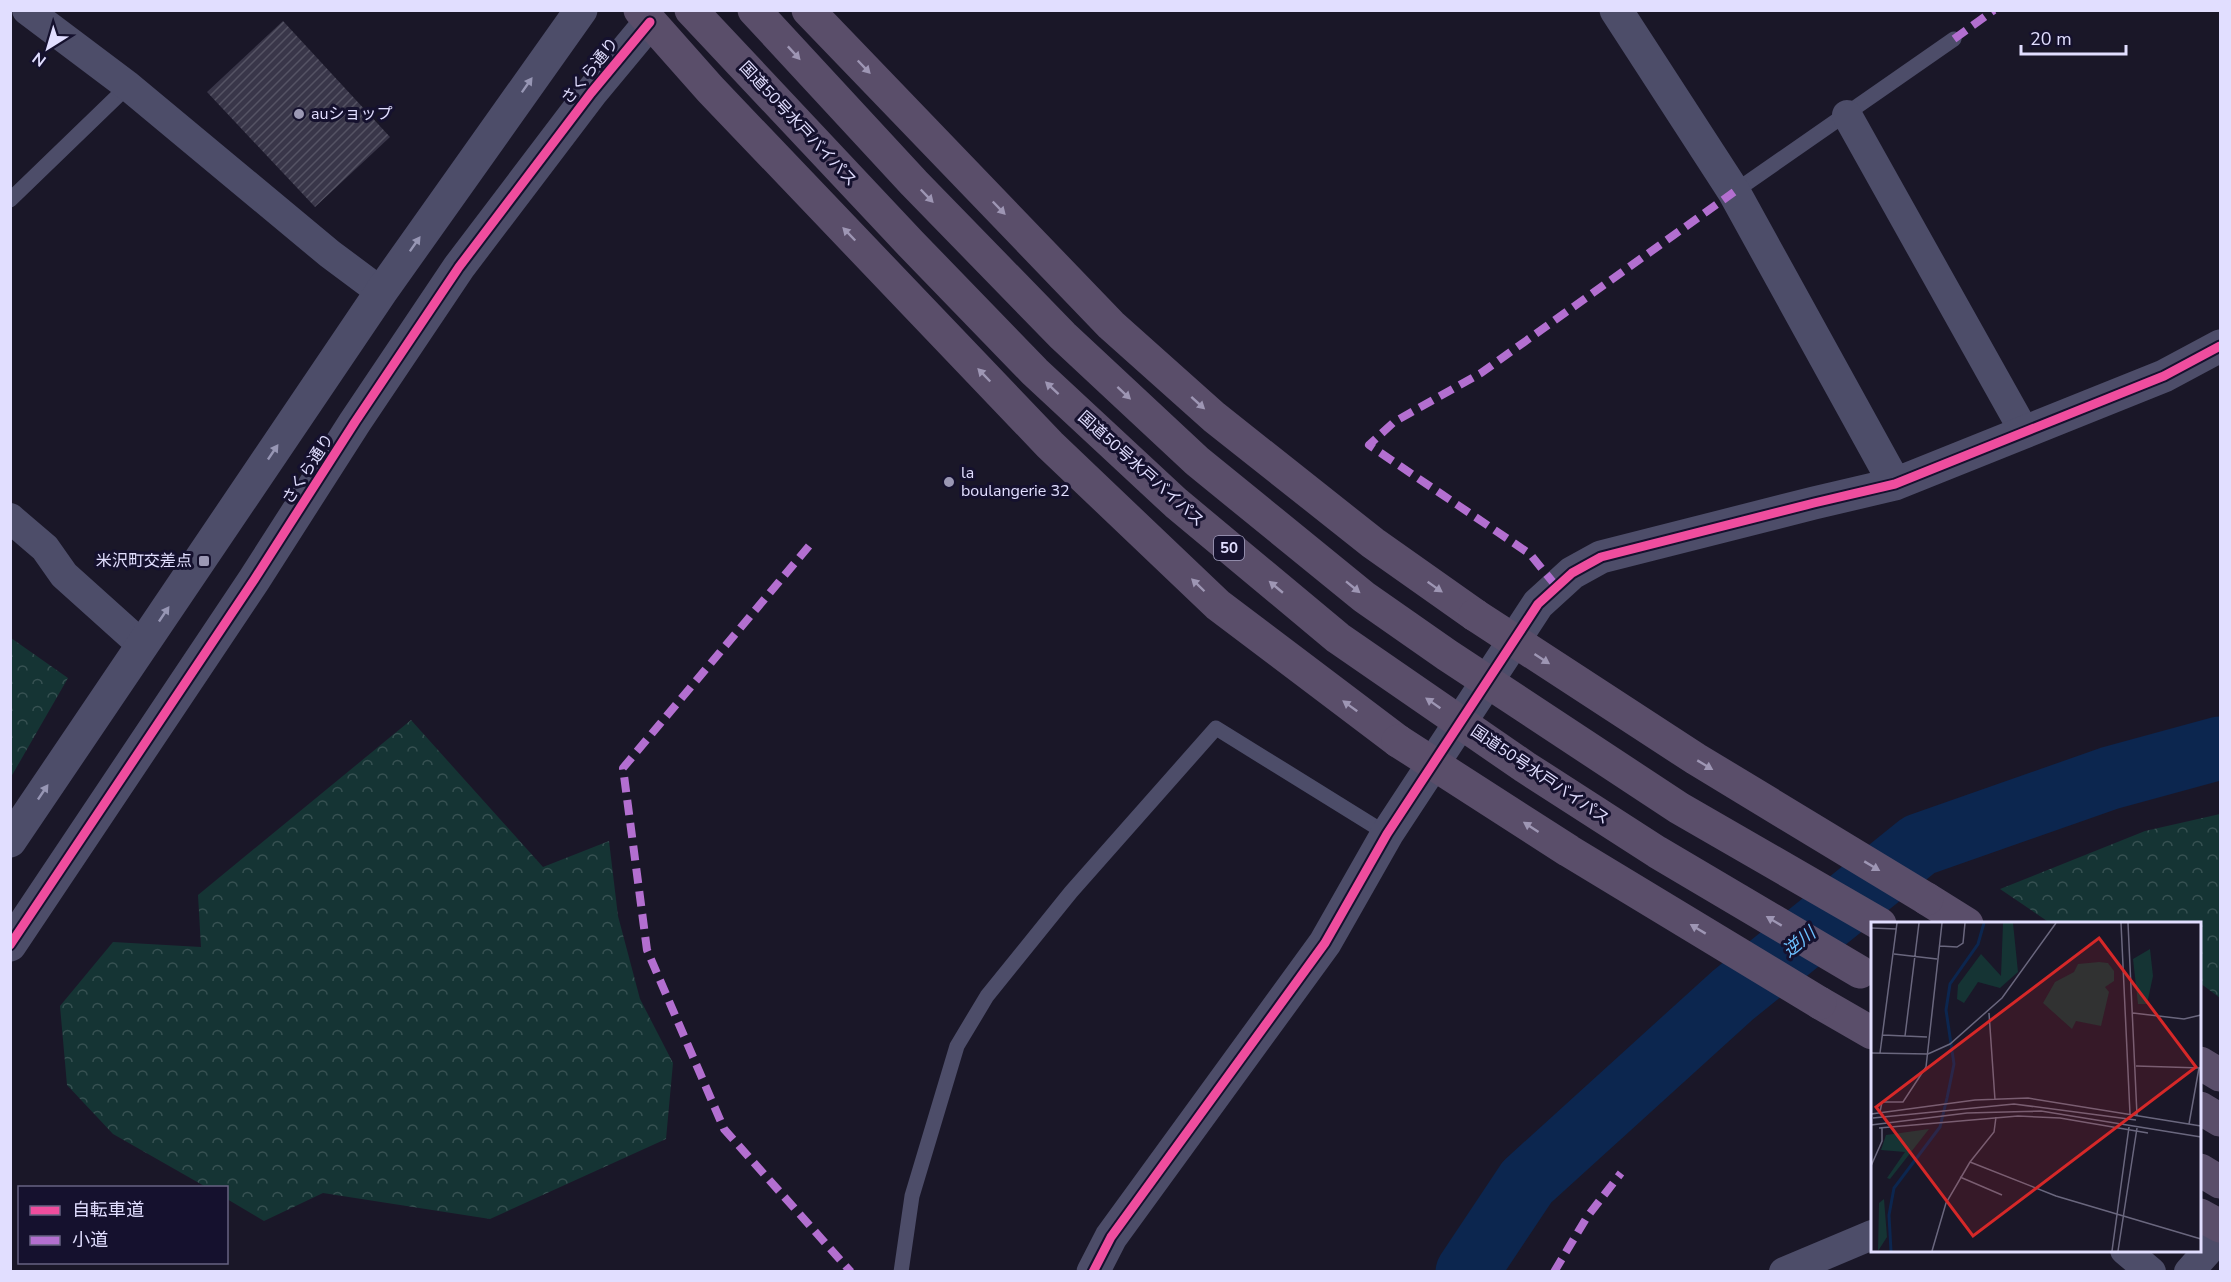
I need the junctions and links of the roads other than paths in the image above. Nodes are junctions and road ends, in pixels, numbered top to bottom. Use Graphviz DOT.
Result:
graph roads {
  1 [pos="27,10"];
  2 [pos="581,10"];
  3 [pos="691,10"];
  4 [pos="754,10"];
  5 [pos="808,10"];
  6 [pos="1616,10"];
  7 [pos="645,16"];
  8 [pos="1954,39"];
  9 [pos="128,86"];
  10 [pos="1847,115"];
  11 [pos="1734,192"];
  12 [pos="10,200"];
  13 [pos="381,292"];
  14 [pos="2220,346"];
  15 [pos="2025,433"];
  16 [pos="1895,484"];
  17 [pos="10,518"];
  18 [pos="143,646"];
  19 [pos="1387,834"];
  20 [pos="10,841"];
  21 [pos="1877,922"];
  22 [pos="1964,922"];
  23 [pos="10,945"];
  24 [pos="1866,976"];
  25 [pos="1871,1032"];
  26 [pos="2201,1064"];
  27 [pos="2220,1075"];
  28 [pos="2201,1109"];
  29 [pos="2220,1120"];
  30 [pos="2201,1171"];
  31 [pos="2220,1182"];
  32 [pos="2201,1216"];
  33 [pos="2220,1226"];
  34 [pos="1871,1235"];
  35 [pos="2220,1237"];
  36 [pos="2126,1252"];
  37 [pos="901,1272"];
  38 [pos="1093,1272"];
  39 [pos="1784,1272"];
  40 [pos="2151,1272"];
  41 [pos="2189,1272"];
  1 -- 9 [label="street"];
  13 -- 2 [label="street, one-way"];
  24 -- 3 [label="highway, 国道50号水戸バイパス / 50, one-way, bridge"];
  4 -- 21 [label="highway, one-way, bridge"];
  5 -- 22 [label="highway, one-way, bridge"];
  6 -- 11 [label="street"];
  7 -- 23 [label="street, さくら通り"];
  25 -- 7 [label="highway, one-way, bridge"];
  8 -- 10 [label="lane"];
  9 -- 12 [label="lane"];
  9 -- 13 [label="street"];
  10 -- 11 [label="lane"];
  10 -- 15 [label="street"];
  11 -- 16 [label="street"];
  18 -- 13 [label="street, one-way"];
  14 -- 15 [label="street"];
  15 -- 16 [label="street"];
  16 -- 19 [label="street"];
  17 -- 18 [label="street"];
  20 -- 18 [label="street, one-way"];
  19 -- 37 [label="lane"];
  19 -- 38 [label="street"];
  26 -- 27 [label="highway"];
  28 -- 29 [label="highway"];
  30 -- 31 [label="highway"];
  32 -- 33 [label="highway"];
  34 -- 39 [label="street"];
  35 -- 41 [label="street"];
  36 -- 40 [label="street"];
}
